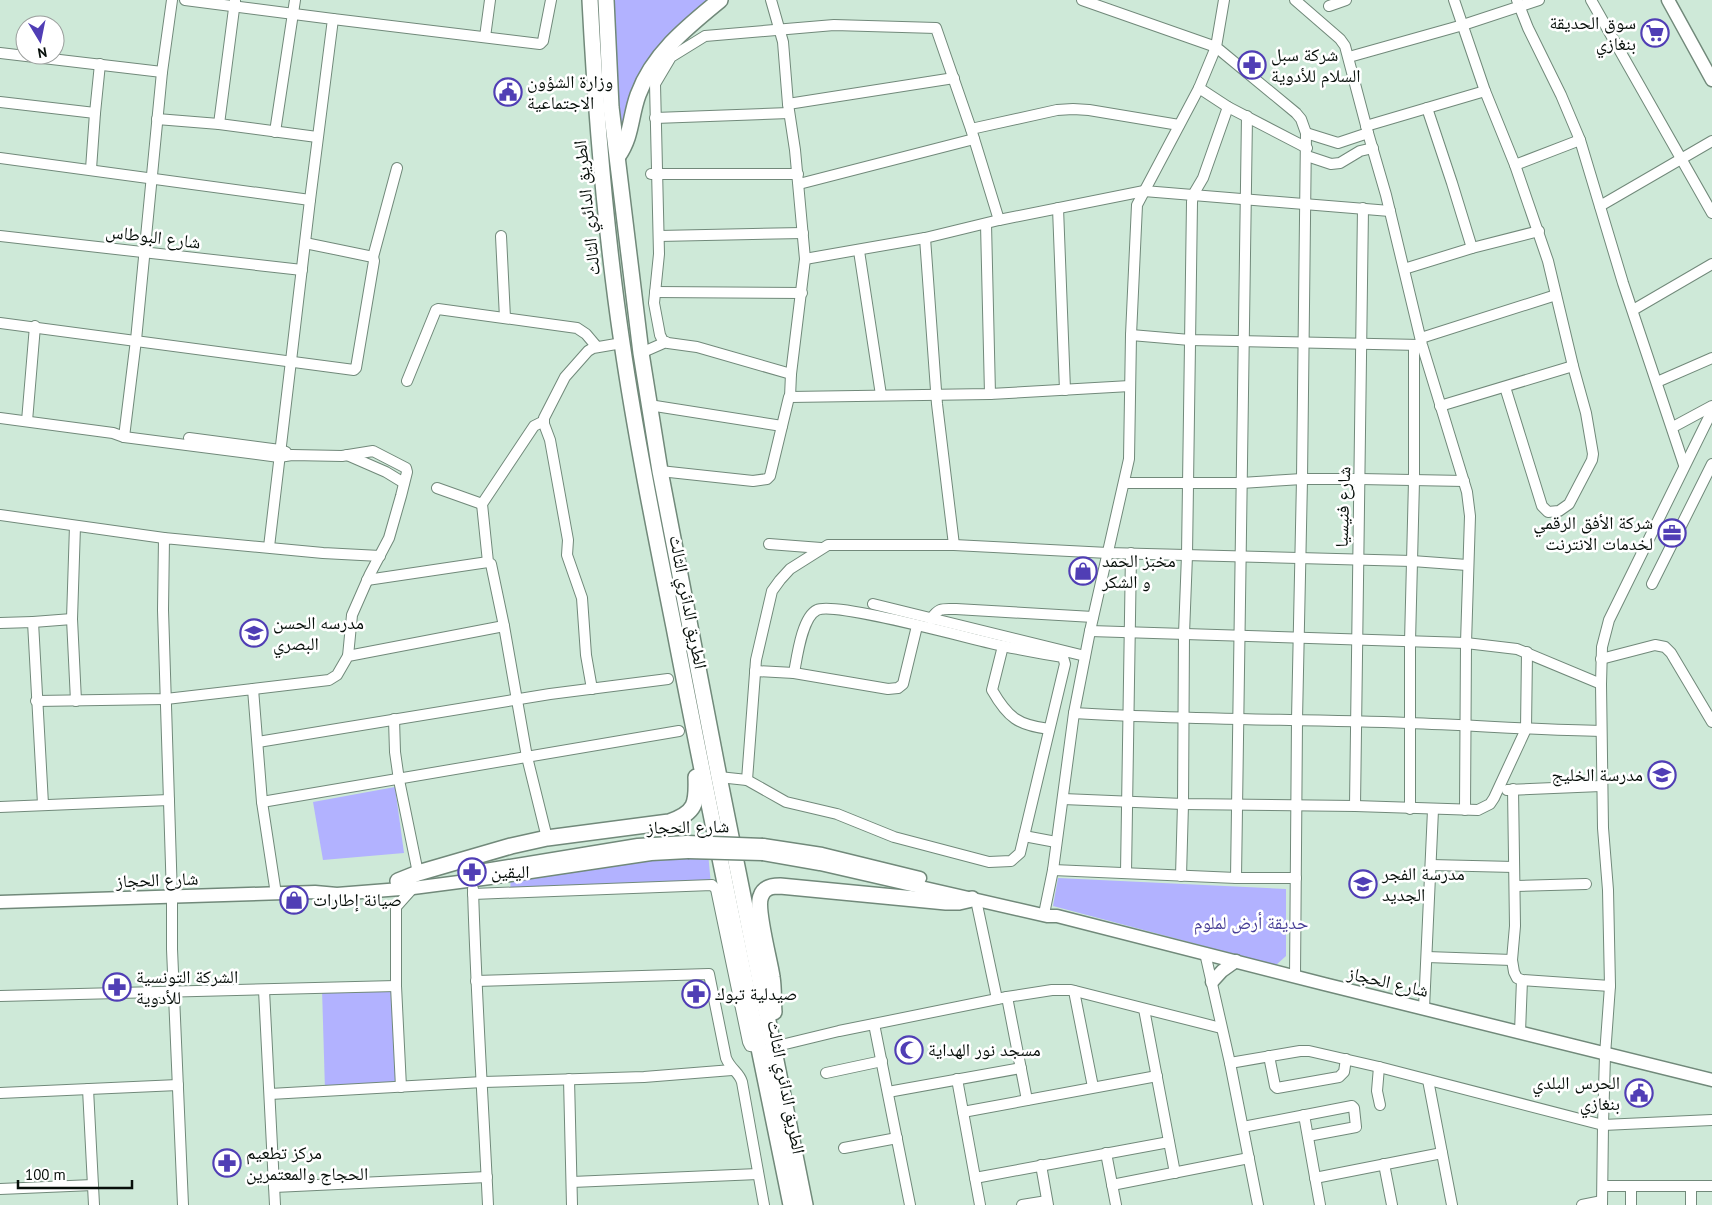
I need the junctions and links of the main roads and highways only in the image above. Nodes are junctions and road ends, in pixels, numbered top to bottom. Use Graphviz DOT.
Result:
graph roads {
  1 [pos="590,0"];
  2 [pos="606,0"];
  3 [pos="720,0"];
  4 [pos="1671,1"];
  5 [pos="1712,80"];
  6 [pos="618,156"];
  7 [pos="696,742"];
  8 [pos="688,847"];
  9 [pos="763,850"];
  10 [pos="398,881"];
  11 [pos="315,892"];
  12 [pos="974,899"];
  13 [pos="0,902"];
  14 [pos="1057,916"];
  15 [pos="1236,961"];
  16 [pos="1212,982"];
  17 [pos="768,1044"];
  18 [pos="1712,1080"];
  19 [pos="791,1205"];
  20 [pos="805,1205"];
  1 -- 7 [label="highway, الطريق الدائري الثالث"];
  2 -- 6 [label="highway, الطريق الدائري الثالث"];
  3 -- 6 [label="highway"];
  4 -- 5 [label="main road"];
  6 -- 17 [label="highway, الطريق الدائري الثالث"];
  7 -- 10 [label="highway"];
  7 -- 17 [label="highway, الطريق الدائري الثالث"];
  8 -- 9 [label="main road, شارع الحجاز, bridge"];
  8 -- 10 [label="main road, شارع الحجاز"];
  8 -- 11 [label="main road, شارع الحجاز"];
  9 -- 12 [label="main road, شارع الحجاز"];
  9 -- 14 [label="main road, شارع الحجاز"];
  10 -- 11 [label="main road, شارع الحجاز"];
  11 -- 13 [label="main road, شارع الحجاز"];
  12 -- 14 [label="main road, شارع الحجاز"];
  12 -- 17 [label="highway"];
  14 -- 15 [label="main road, شارع الحجاز"];
  15 -- 16 [label="main road"];
  15 -- 18 [label="main road, شارع الحجاز"];
  17 -- 19 [label="highway, الطريق الدائري الثالث"];
  17 -- 20 [label="highway, الطريق الدائري الثالث"];
}
